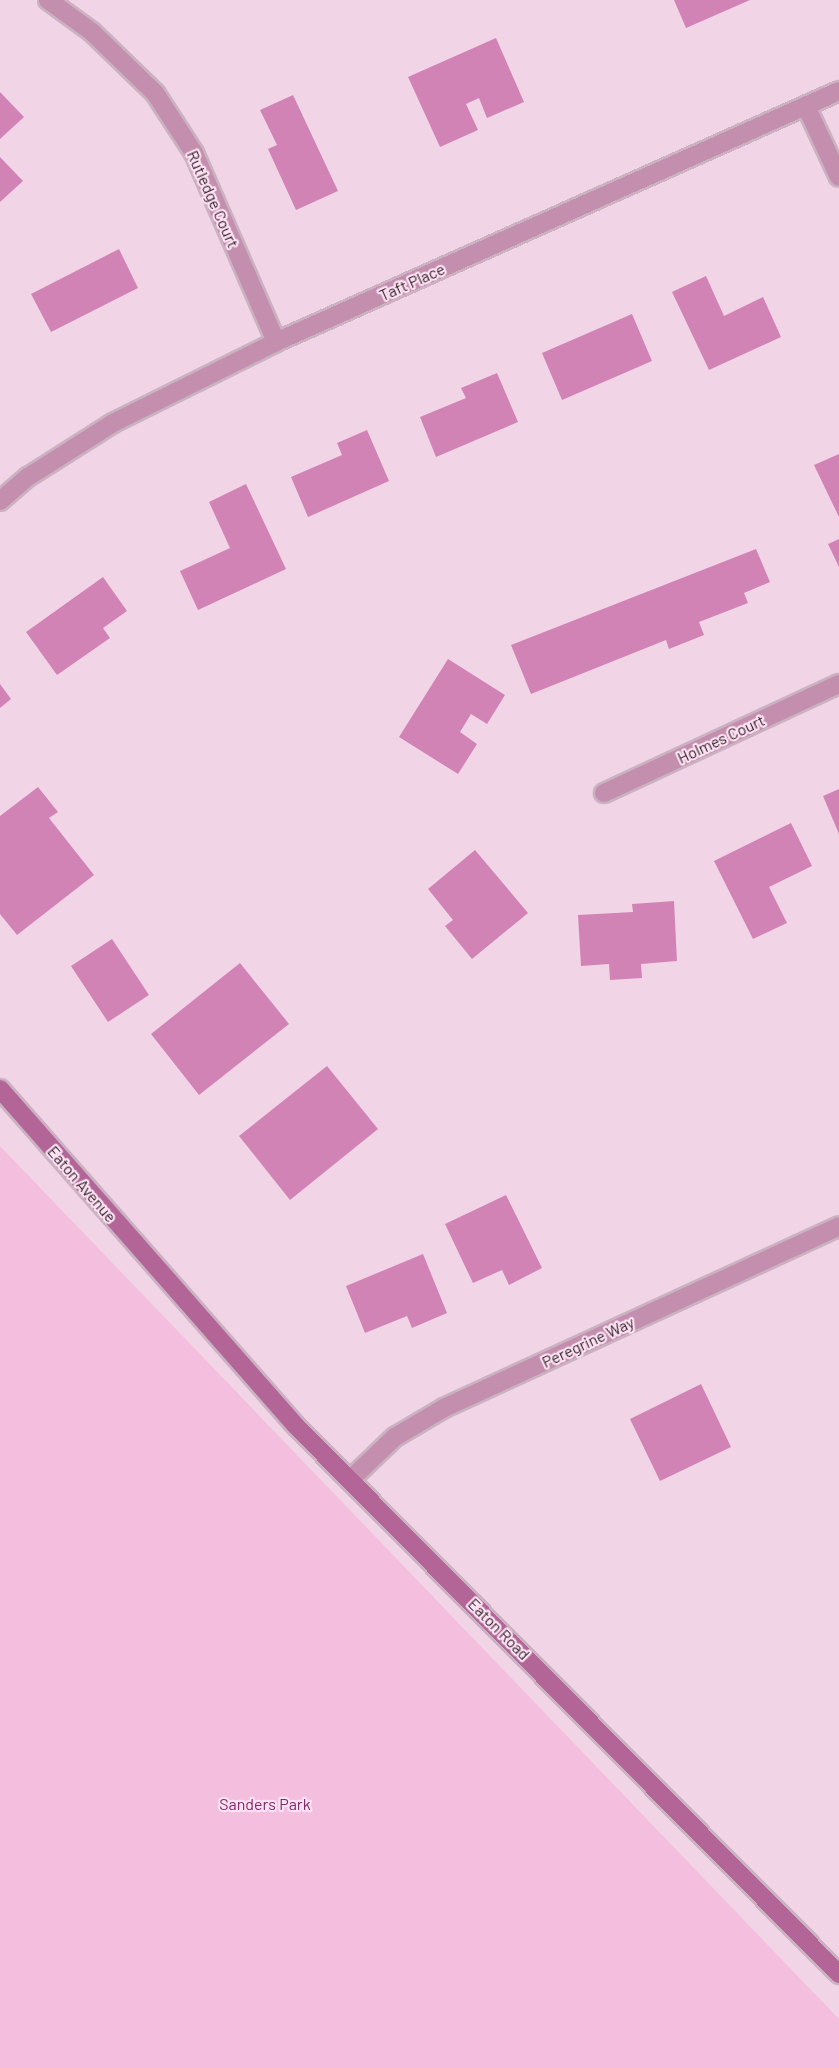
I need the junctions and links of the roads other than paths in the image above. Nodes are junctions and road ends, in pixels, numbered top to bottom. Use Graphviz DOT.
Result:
graph roads {
  1 [pos="48,0"];
  2 [pos="839,91"];
  3 [pos="806,106"];
  4 [pos="839,177"];
  5 [pos="276,342"];
  6 [pos="0,501"];
  7 [pos="839,684"];
  8 [pos="604,793"];
  9 [pos="0,1089"];
  10 [pos="839,1226"];
  11 [pos="164,1279"];
  12 [pos="351,1479"];
  13 [pos="839,1974"];
  1 -- 5 [label="street, Rutledge Court"];
  2 -- 3 [label="street, Taft Place"];
  3 -- 4 [label="street"];
  3 -- 5 [label="street, Taft Place"];
  5 -- 6 [label="street, Taft Place"];
  7 -- 8 [label="street, Holmes Court"];
  9 -- 11 [label="street, Eaton Avenue"];
  10 -- 12 [label="street, Peregrine Way"];
  11 -- 12 [label="street, Eaton Road"];
  12 -- 13 [label="street, Eaton Road"];
}
